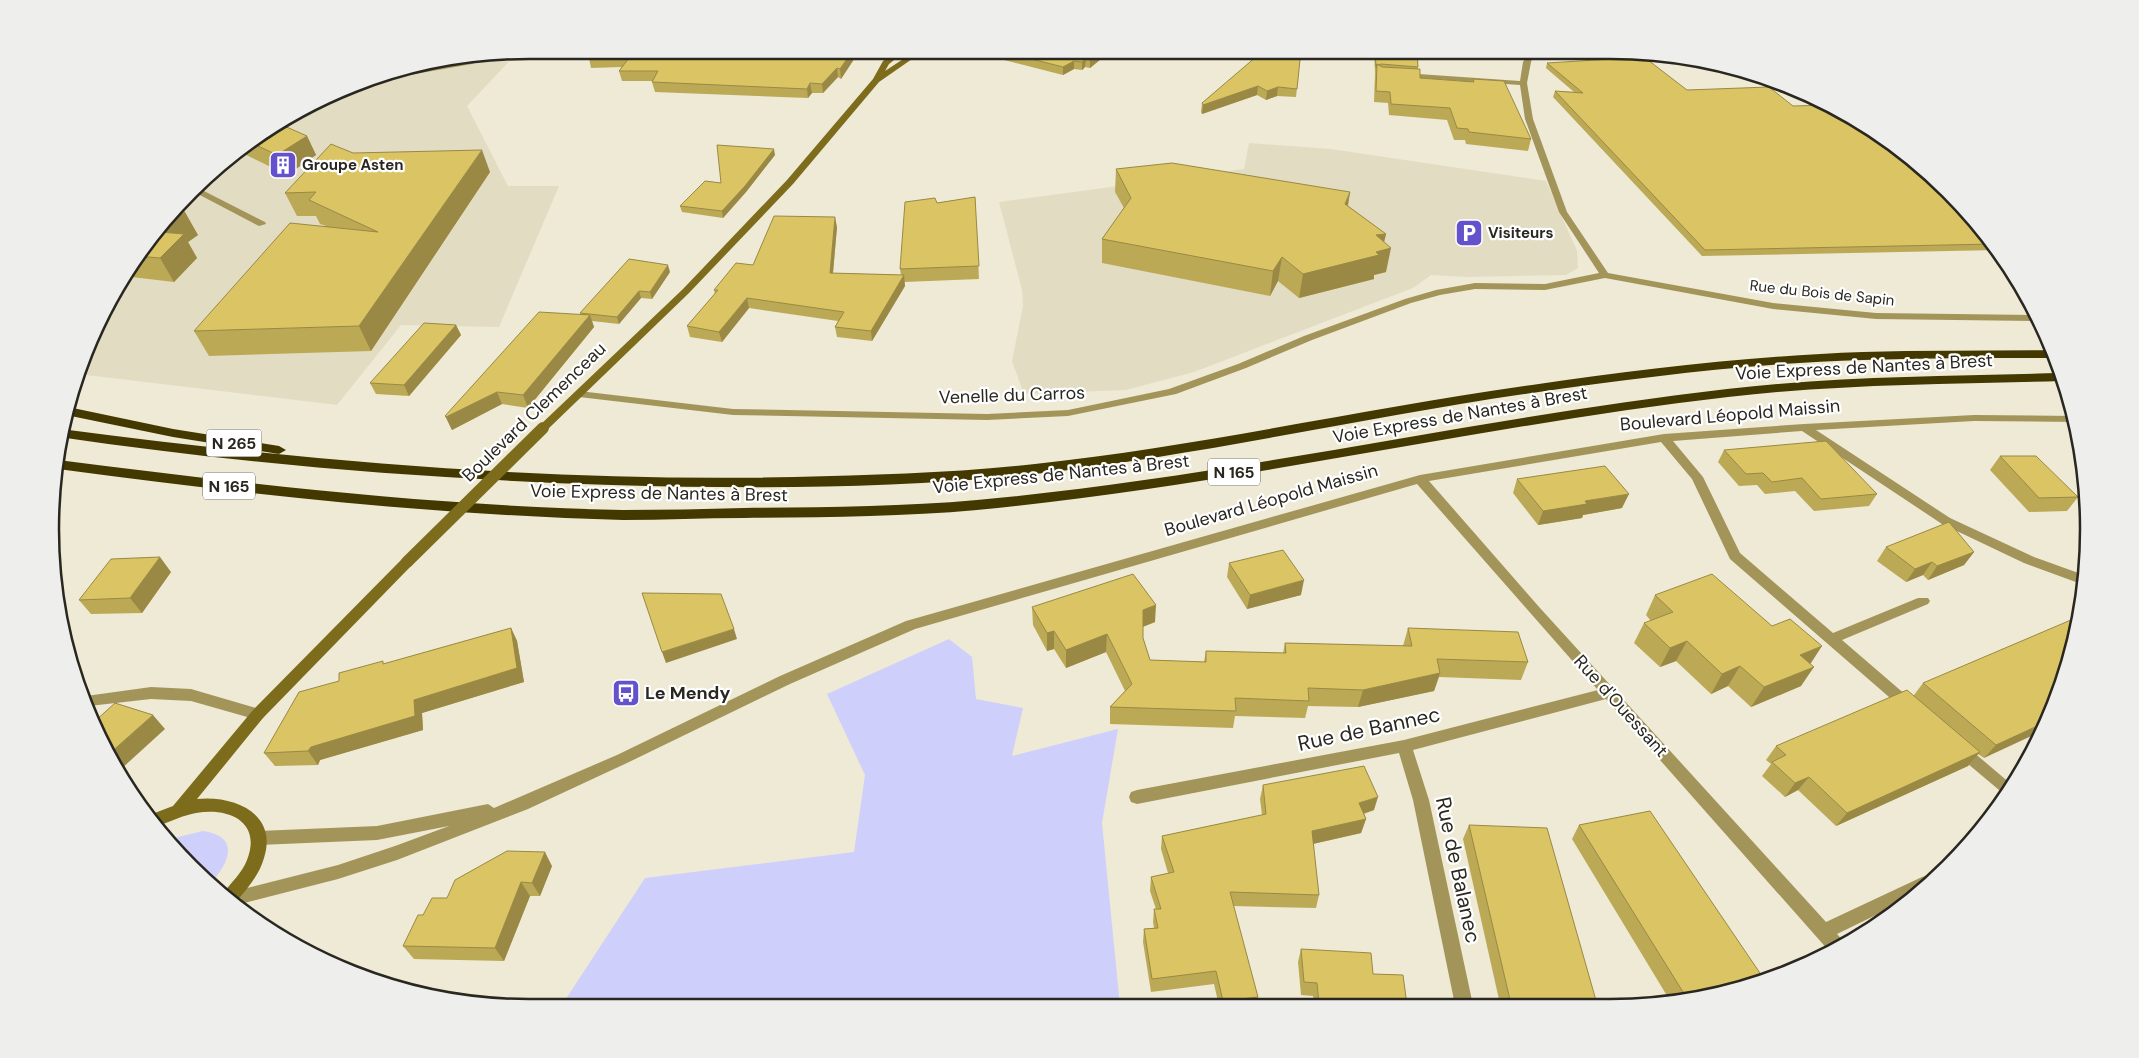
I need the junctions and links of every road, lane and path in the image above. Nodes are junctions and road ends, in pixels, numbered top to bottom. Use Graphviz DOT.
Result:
graph roads {
  1 [pos="892,59"];
  2 [pos="908,59"];
  3 [pos="1528,59"];
  4 [pos="459,64"];
  5 [pos="423,71"];
  6 [pos="1399,75"];
  7 [pos="876,80"];
  8 [pos="1523,83"];
  9 [pos="200,192"];
  10 [pos="262,224"];
  11 [pos="1605,275"];
  12 [pos="2030,318"];
  13 [pos="2046,354"];
  14 [pos="2055,377"];
  15 [pos="579,394"];
  16 [pos="74,412"];
  17 [pos="2067,419"];
  18 [pos="1804,427"];
  19 [pos="69,434"];
  20 [pos="1664,438"];
  21 [pos="64,465"];
  22 [pos="401,471"];
  23 [pos="1420,479"];
  24 [pos="2077,578"];
  25 [pos="1923,601"];
  26 [pos="1831,639"];
  27 [pos="1608,693"];
  28 [pos="92,700"];
  29 [pos="258,714"];
  30 [pos="1919,715"];
  31 [pos="1949,740"];
  32 [pos="1404,746"];
  33 [pos="2003,786"];
  34 [pos="1137,797"];
  35 [pos="522,804"];
  36 [pos="179,810"];
  37 [pos="159,819"];
  38 [pos="259,838"];
  39 [pos="1911,890"];
  40 [pos="233,894"];
  41 [pos="237,897"];
  42 [pos="1824,932"];
  43 [pos="1834,942"];
  44 [pos="1463,999"];
  1 -- 7 [label="street"];
  2 -- 7 [label="street, Boulevard Clemenceau"];
  3 -- 8 [label="street"];
  4 -- 5 [label="street"];
  6 -- 8 [label="street"];
  7 -- 15 [label="street, Boulevard Clemenceau"];
  8 -- 11 [label="street"];
  9 -- 10 [label="street"];
  11 -- 12 [label="street, Rue du Bois de Sapin"];
  11 -- 15 [label="street, Venelle du Carros"];
  13 -- 22 [label="highway, Voie Express de Nantes à Brest / N 165"];
  14 -- 21 [label="highway, Voie Express de Nantes à Brest / N 165"];
  15 -- 29 [label="street, Boulevard Clemenceau, bridge"];
  16 -- 22 [label="highway, N 265"];
  17 -- 18 [label="street, Boulevard Léopold Maissin"];
  18 -- 20 [label="street, Boulevard Léopold Maissin"];
  18 -- 24 [label="street"];
  19 -- 22 [label="highway, Voie Express de Nantes à Brest / N 165"];
  20 -- 23 [label="street, Boulevard Léopold Maissin"];
  20 -- 26 [label="street"];
  23 -- 27 [label="street, Rue d'Ouessant"];
  23 -- 35 [label="street, Boulevard Léopold Maissin"];
  25 -- 26 [label="street"];
  26 -- 30 [label="street"];
  27 -- 32 [label="street, Rue de Bannec"];
  27 -- 42 [label="street, Rue d'Ouessant"];
  28 -- 29 [label="street"];
  29 -- 36 [label="street, Boulevard Clemenceau"];
  31 -- 33 [label="street"];
  32 -- 34 [label="street, Rue de Bannec"];
  32 -- 44 [label="street, Rue de Balanec"];
  35 -- 38 [label="street, Boulevard Léopold Maissin"];
  35 -- 41 [label="street, Boulevard Léopold Maissin"];
  36 -- 37 [label="street"];
  36 -- 38 [label="street"];
  38 -- 40 [label="street"];
  39 -- 42 [label="street"];
  42 -- 43 [label="street, Rue d'Ouessant"];
}
